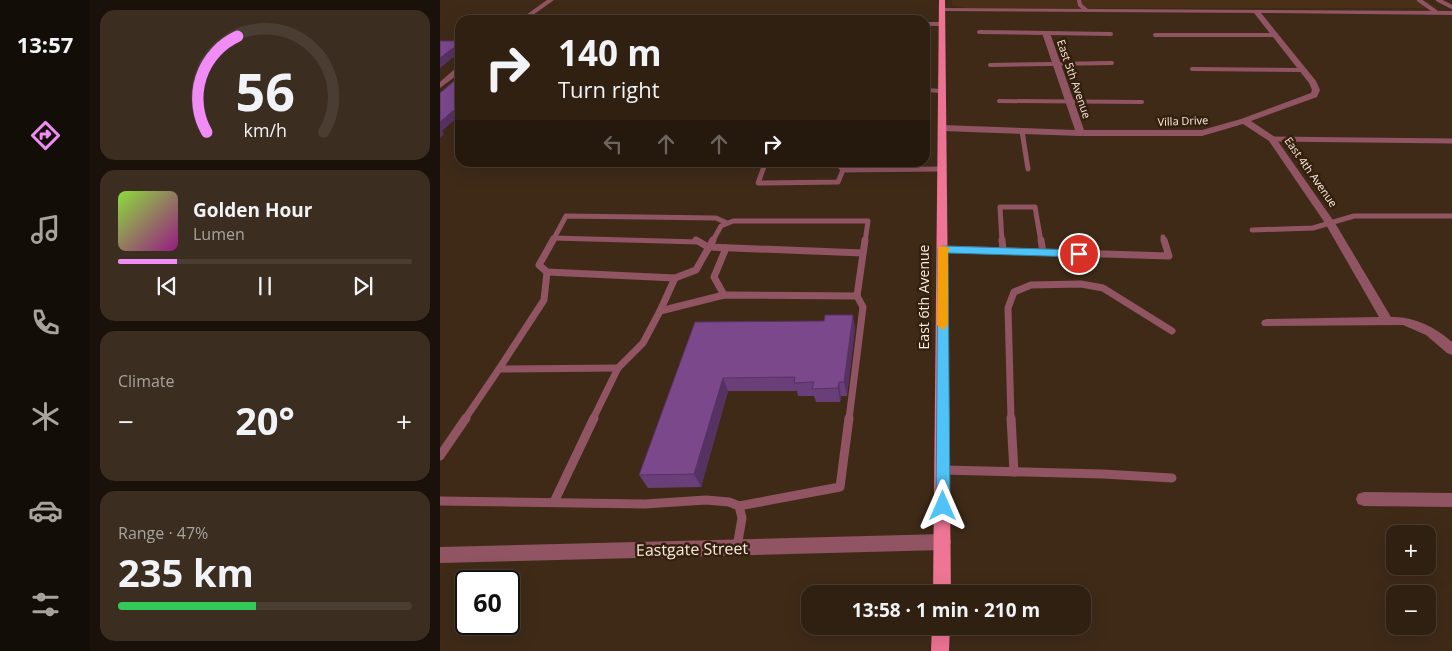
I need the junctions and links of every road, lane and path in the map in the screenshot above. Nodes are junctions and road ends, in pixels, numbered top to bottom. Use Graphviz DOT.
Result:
graph roads {
  1 [pos="551,0"];
  2 [pos="1079,0"];
  3 [pos="1419,0"];
  4 [pos="1438,0"];
  5 [pos="942,4"];
  6 [pos="1452,7"];
  7 [pos="1086,10"];
  8 [pos="1256,11"];
  9 [pos="1436,12"];
  10 [pos="1452,13"];
  11 [pos="529,15"];
  12 [pos="930,24"];
  13 [pos="942,24"];
  14 [pos="979,32"];
  15 [pos="1046,33"];
  16 [pos="1111,34"];
  17 [pos="1155,35"];
  18 [pos="1276,35"];
  19 [pos="990,64"];
  20 [pos="1056,64"];
  21 [pos="1112,64"];
  22 [pos="1192,69"];
  23 [pos="1304,70"];
  24 [pos="455,73"];
  25 [pos="440,86"];
  26 [pos="930,90"];
  27 [pos="942,90"];
  28 [pos="999,101"];
  29 [pos="1070,102"];
  30 [pos="1142,102"];
  31 [pos="1244,121"];
  32 [pos="942,128"];
  33 [pos="1022,130"];
  34 [pos="1080,132"];
  35 [pos="1272,139"];
  36 [pos="1452,141"];
  37 [pos="764,167"];
  38 [pos="840,167"];
  39 [pos="942,169"];
  40 [pos="1028,169"];
  41 [pos="843,170"];
  42 [pos="1452,216"];
  43 [pos="727,223"];
  44 [pos="1330,223"];
  45 [pos="1252,230"];
  46 [pos="1163,237"];
  47 [pos="553,238"];
  48 [pos="708,247"];
  49 [pos="726,248"];
  50 [pos="943,249"];
  51 [pos="1003,251"];
  52 [pos="1043,252"];
  53 [pos="863,253"];
  54 [pos="547,272"];
  55 [pos="675,278"];
  56 [pos="724,295"];
  57 [pos="857,296"];
  58 [pos="660,311"];
  59 [pos="1388,322"];
  60 [pos="1267,324"];
  61 [pos="1172,331"];
  62 [pos="1452,350"];
  63 [pos="618,368"];
  64 [pos="499,369"];
  65 [pos="440,456"];
  66 [pos="943,470"];
  67 [pos="1014,472"];
  68 [pos="1172,478"];
  69 [pos="1364,499"];
  70 [pos="1452,500"];
  71 [pos="440,501"];
  72 [pos="554,502"];
  73 [pos="739,506"];
  74 [pos="943,542"];
  75 [pos="737,548"];
  76 [pos="440,555"];
  77 [pos="942,585"];
  78 [pos="941,635"];
  79 [pos="940,651"];
  1 -- 11 [label="street"];
  2 -- 7 [label="lane"];
  3 -- 9 [label="lane"];
  4 -- 6 [label="lane"];
  5 -- 7 [label="street"];
  5 -- 13 [label="main road, East 6th Avenue"];
  7 -- 8 [label="street"];
  8 -- 9 [label="street"];
  8 -- 18 [label="street, Villa Drive"];
  9 -- 10 [label="street"];
  12 -- 13 [label="lane"];
  13 -- 27 [label="main road, East 6th Avenue"];
  14 -- 15 [label="lane"];
  15 -- 16 [label="lane"];
  15 -- 20 [label="street, East 5th Avenue"];
  17 -- 18 [label="lane"];
  18 -- 23 [label="street, Villa Drive"];
  19 -- 20 [label="lane"];
  20 -- 21 [label="lane"];
  20 -- 29 [label="street, East 5th Avenue"];
  22 -- 23 [label="lane"];
  23 -- 31 [label="street, Villa Drive"];
  24 -- 25 [label="street"];
  26 -- 27 [label="lane"];
  27 -- 32 [label="main road, East 6th Avenue"];
  28 -- 29 [label="lane"];
  29 -- 30 [label="lane"];
  29 -- 34 [label="street, East 5th Avenue"];
  31 -- 34 [label="street, Villa Drive"];
  31 -- 35 [label="street, East 4th Avenue"];
  32 -- 33 [label="street, Villa Drive"];
  32 -- 39 [label="main road, East 6th Avenue"];
  33 -- 34 [label="street, Villa Drive"];
  33 -- 40 [label="lane"];
  35 -- 36 [label="lane"];
  35 -- 44 [label="street, East 4th Avenue"];
  37 -- 41 [label="lane"];
  38 -- 41 [label="lane"];
  39 -- 41 [label="lane"];
  39 -- 50 [label="main road, East 6th Avenue"];
  42 -- 44 [label="lane"];
  43 -- 47 [label="lane"];
  43 -- 48 [label="lane"];
  43 -- 53 [label="lane"];
  44 -- 45 [label="lane"];
  44 -- 59 [label="street, East 4th Avenue"];
  46 -- 52 [label="lane"];
  47 -- 48 [label="lane"];
  47 -- 54 [label="lane"];
  48 -- 49 [label="lane"];
  48 -- 55 [label="lane"];
  49 -- 53 [label="lane"];
  49 -- 56 [label="lane"];
  50 -- 51 [label="lane"];
  50 -- 66 [label="main road, East 6th Avenue"];
  51 -- 52 [label="lane"];
  51 -- 52 [label="lane"];
  53 -- 57 [label="lane"];
  54 -- 55 [label="lane"];
  54 -- 64 [label="lane"];
  55 -- 58 [label="lane"];
  56 -- 57 [label="lane"];
  56 -- 58 [label="lane"];
  57 -- 73 [label="lane"];
  58 -- 63 [label="lane"];
  59 -- 60 [label="street"];
  59 -- 62 [label="street"];
  61 -- 67 [label="lane"];
  63 -- 64 [label="lane"];
  63 -- 72 [label="lane"];
  64 -- 65 [label="lane"];
  66 -- 67 [label="lane"];
  66 -- 74 [label="main road, East 6th Avenue"];
  67 -- 68 [label="lane"];
  69 -- 70 [label="street"];
  71 -- 72 [label="lane"];
  72 -- 73 [label="lane"];
  73 -- 75 [label="lane"];
  74 -- 75 [label="street, Eastgate Street"];
  74 -- 77 [label="main road, East 6th Avenue"];
  75 -- 76 [label="street, Eastgate Street"];
  78 -- 79 [label="main road"];
}
